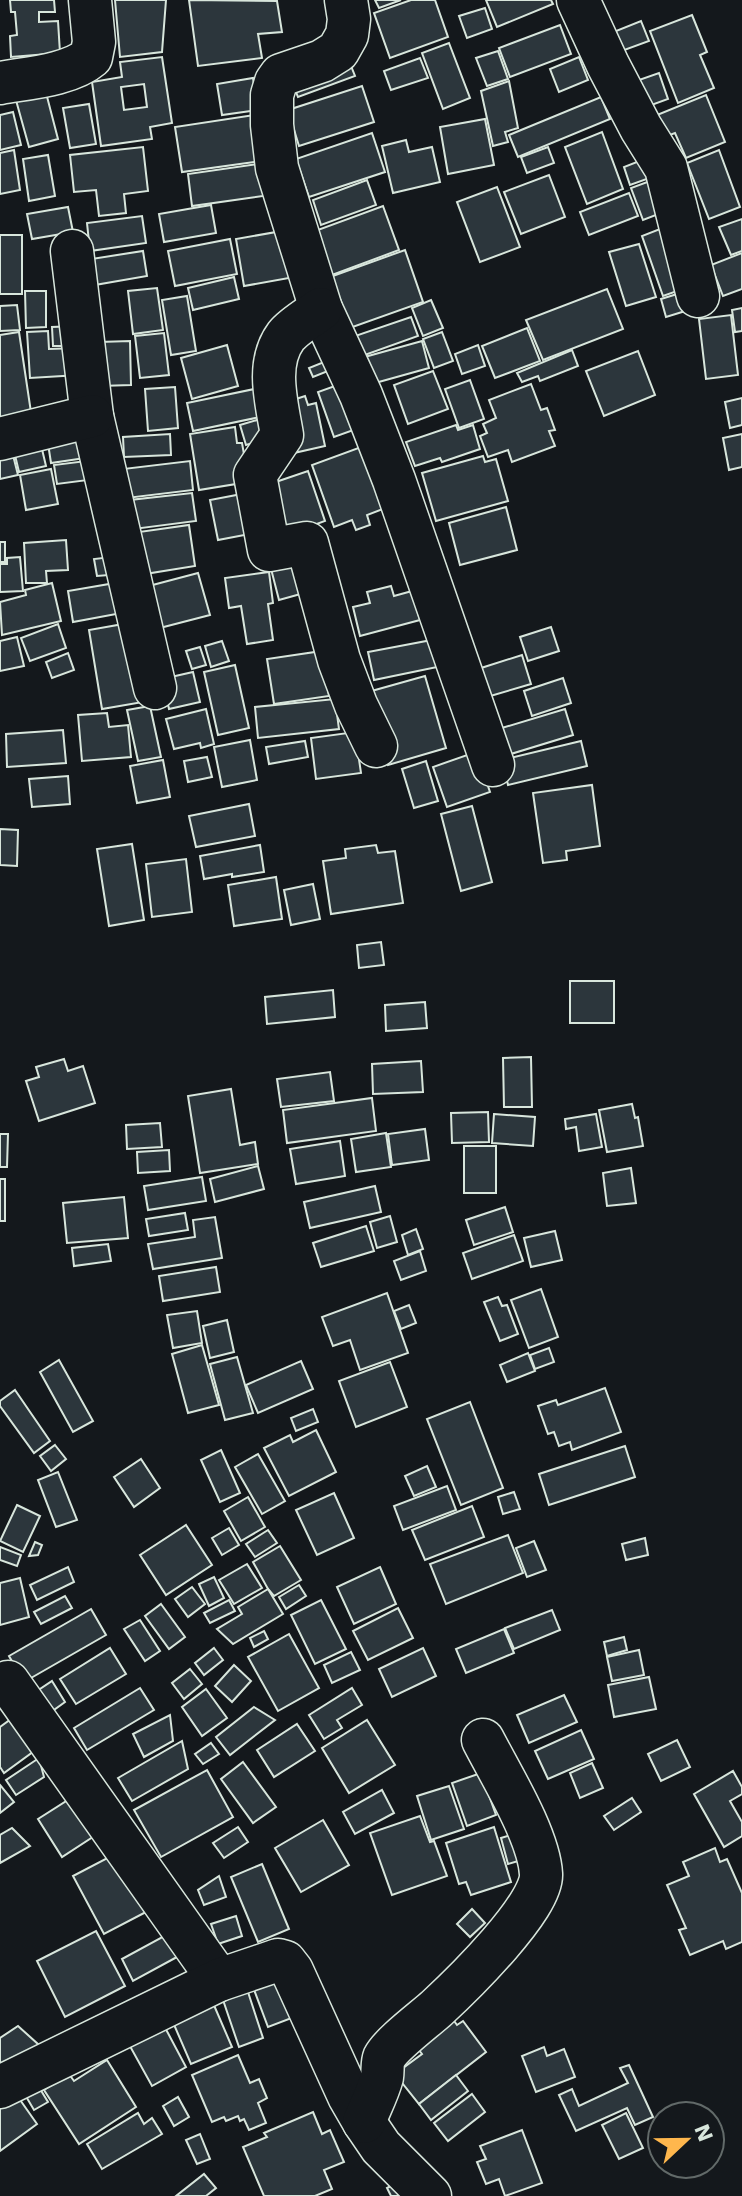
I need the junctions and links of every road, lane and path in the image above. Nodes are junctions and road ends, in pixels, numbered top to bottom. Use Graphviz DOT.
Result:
graph roads {
  1 [pos="90,0"];
  2 [pos="346,0"];
  3 [pos="578,0"];
  4 [pos="0,83"];
  5 [pos="72,251"];
  6 [pos="698,296"];
  7 [pos="321,309"];
  8 [pos="92,416"];
  9 [pos="0,439"];
  10 [pos="155,688"];
  11 [pos="376,746"];
  12 [pos="493,765"];
  13 [pos="8,1682"];
  14 [pos="483,1740"];
  15 [pos="219,1980"];
  16 [pos="0,2087"];
  17 [pos="364,2122"];
  18 [pos="430,2196"];
  1 -- 4 [label="street"];
  2 -- 7 [label="street"];
  3 -- 6 [label="street"];
  5 -- 8 [label="street"];
  7 -- 11 [label="street"];
  7 -- 12 [label="street"];
  8 -- 9 [label="street"];
  8 -- 10 [label="street"];
  13 -- 15 [label="street"];
  14 -- 17 [label="street"];
  15 -- 16 [label="street"];
  15 -- 17 [label="street"];
  17 -- 18 [label="street"];
}
